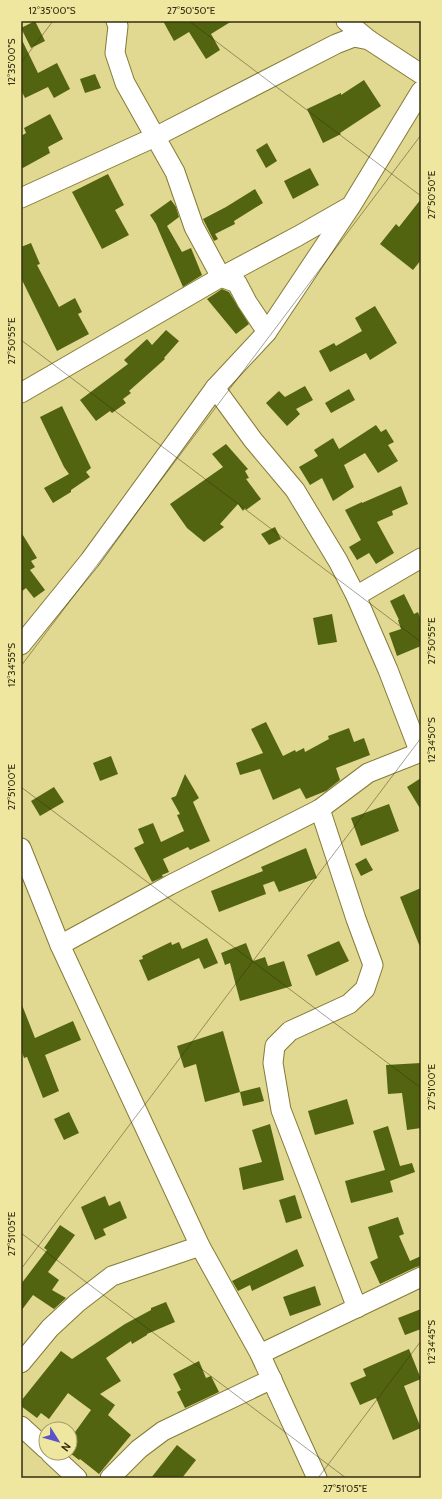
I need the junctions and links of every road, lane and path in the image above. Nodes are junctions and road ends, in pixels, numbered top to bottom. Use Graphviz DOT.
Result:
graph roads {
  1 [pos="116,21"];
  2 [pos="346,21"];
  3 [pos="369,40"];
  4 [pos="421,74"];
  5 [pos="421,91"];
  6 [pos="155,137"];
  7 [pos="21,198"];
  8 [pos="351,206"];
  9 [pos="222,277"];
  10 [pos="267,332"];
  11 [pos="215,388"];
  12 [pos="21,392"];
  13 [pos="421,558"];
  14 [pos="356,596"];
  15 [pos="21,644"];
  16 [pos="420,752"];
  17 [pos="320,809"];
  18 [pos="21,848"];
  19 [pos="60,945"];
  20 [pos="200,1246"];
  21 [pos="421,1277"];
  22 [pos="357,1308"];
  23 [pos="260,1354"];
  24 [pos="21,1363"];
  25 [pos="272,1379"];
  26 [pos="21,1426"];
  27 [pos="38,1442"];
  28 [pos="59,1461"];
  29 [pos="77,1478"];
  30 [pos="110,1478"];
  31 [pos="317,1478"];
  1 -- 6 [label="street"];
  2 -- 3 [label="street"];
  3 -- 4 [label="street"];
  3 -- 6 [label="street"];
  5 -- 8 [label="street"];
  6 -- 7 [label="street"];
  6 -- 9 [label="street"];
  8 -- 9 [label="street"];
  8 -- 10 [label="street"];
  9 -- 10 [label="street"];
  9 -- 12 [label="street"];
  10 -- 11 [label="street"];
  11 -- 14 [label="street"];
  11 -- 15 [label="street"];
  13 -- 14 [label="street"];
  14 -- 16 [label="street"];
  16 -- 17 [label="street"];
  17 -- 19 [label="street"];
  17 -- 22 [label="street"];
  18 -- 19 [label="street"];
  19 -- 20 [label="street"];
  20 -- 23 [label="street"];
  20 -- 24 [label="street"];
  21 -- 22 [label="street"];
  22 -- 23 [label="street"];
  23 -- 25 [label="street"];
  25 -- 30 [label="street"];
  25 -- 31 [label="street"];
  26 -- 27 [label="street"];
  28 -- 29 [label="street"];
}
